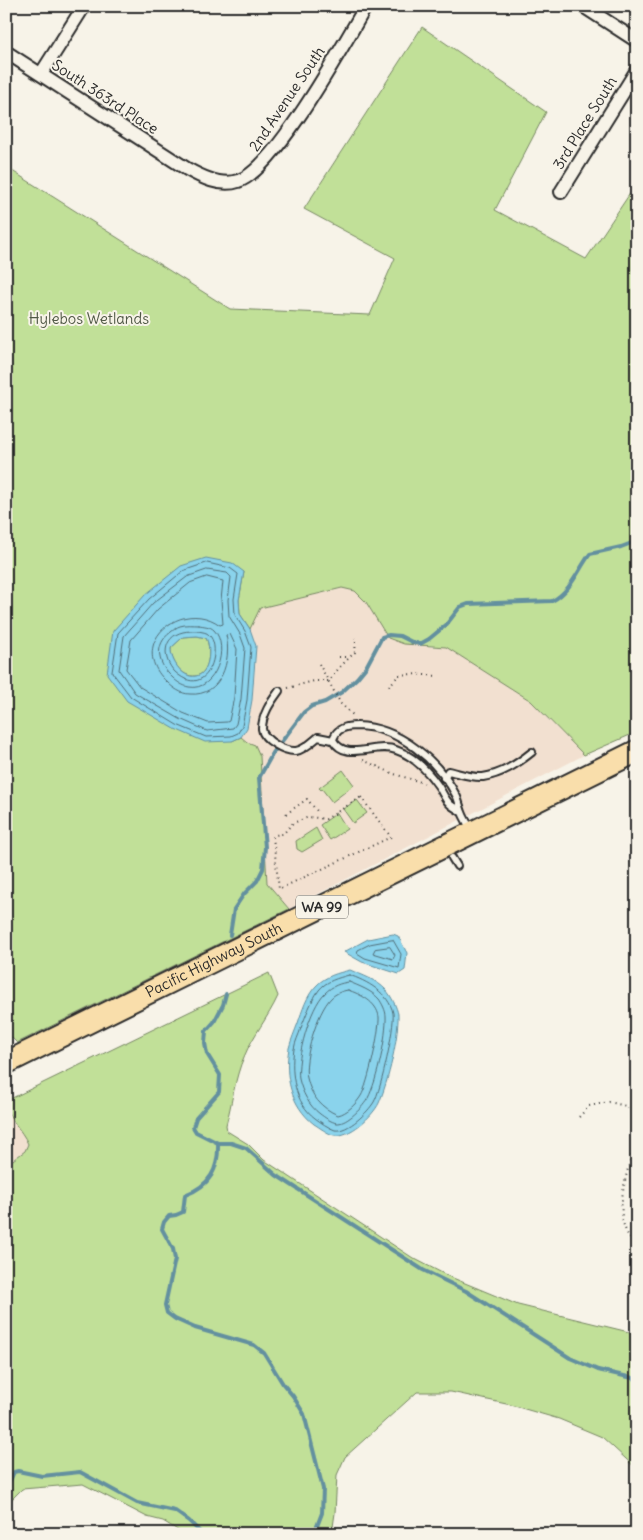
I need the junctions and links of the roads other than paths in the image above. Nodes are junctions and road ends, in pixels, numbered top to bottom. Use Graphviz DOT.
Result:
graph roads {
  1 [pos="84,6"];
  2 [pos="366,6"];
  3 [pos="582,6"];
  4 [pos="637,41"];
  5 [pos="6,52"];
  6 [pos="637,70"];
  7 [pos="41,74"];
  8 [pos="187,169"];
  9 [pos="561,192"];
  10 [pos="279,691"];
  11 [pos="333,740"];
  12 [pos="637,751"];
  13 [pos="532,752"];
  14 [pos="637,766"];
  15 [pos="444,778"];
  16 [pos="462,812"];
  17 [pos="472,833"];
  18 [pos="6,1063"];
  19 [pos="6,1078"];
  1 -- 7 [label="street"];
  2 -- 8 [label="street, 2nd Avenue South"];
  3 -- 4 [label="street"];
  5 -- 7 [label="street, South 363rd Place"];
  6 -- 9 [label="street, 3rd Place South"];
  7 -- 8 [label="street, South 363rd Place"];
  10 -- 11 [label="lane"];
  11 -- 15 [label="lane"];
  11 -- 16 [label="lane"];
  12 -- 17 [label="main road, Pacific Highway South / WA 99"];
  13 -- 15 [label="lane"];
  14 -- 19 [label="main road, Pacific Highway South / WA 99"];
  15 -- 16 [label="lane"];
  16 -- 17 [label="lane"];
  17 -- 18 [label="main road, Pacific Highway South / WA 99"];
}
